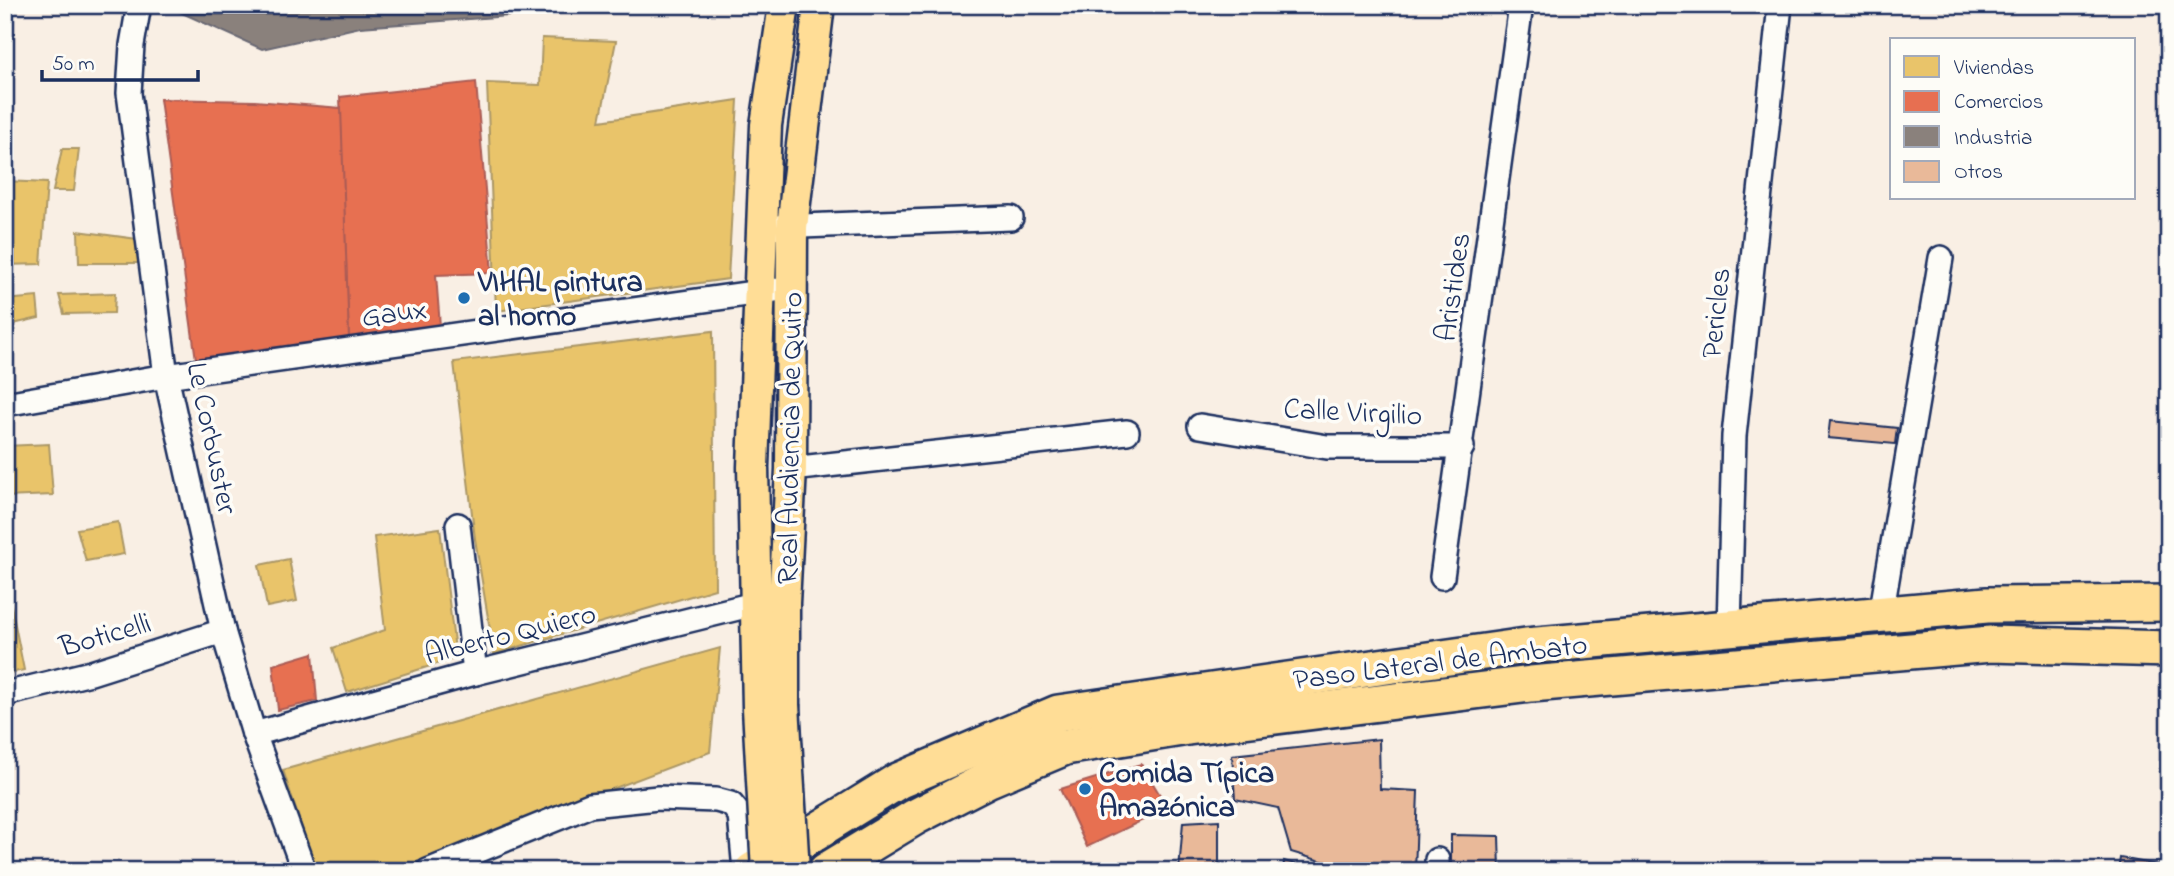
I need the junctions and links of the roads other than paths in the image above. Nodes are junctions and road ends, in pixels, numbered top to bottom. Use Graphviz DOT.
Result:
graph roads {
  1 [pos="139,5"];
  2 [pos="784,5"];
  3 [pos="819,5"];
  4 [pos="1521,5"];
  5 [pos="1780,5"];
  6 [pos="1010,218"];
  7 [pos="763,227"];
  8 [pos="792,227"];
  9 [pos="1941,258"];
  10 [pos="792,288"];
  11 [pos="761,291"];
  12 [pos="166,376"];
  13 [pos="5,404"];
  14 [pos="1200,426"];
  15 [pos="1127,432"];
  16 [pos="1462,447"];
  17 [pos="791,469"];
  18 [pos="458,524"];
  19 [pos="1442,577"];
  20 [pos="783,603"];
  21 [pos="2169,603"];
  22 [pos="754,604"];
  23 [pos="1881,615"];
  24 [pos="1729,628"];
  25 [pos="223,631"];
  26 [pos="2169,649"];
  27 [pos="475,673"];
  28 [pos="5,694"];
  29 [pos="771,707"];
  30 [pos="254,734"];
  31 [pos="304,871"];
  32 [pos="428,871"];
  33 [pos="745,871"];
  34 [pos="752,871"];
  35 [pos="767,871"];
  36 [pos="794,871"];
  37 [pos="826,871"];
  1 -- 12 [label="street, Le Corbuster"];
  2 -- 7 [label="main road, Real Audiencia de Quito"];
  3 -- 8 [label="main road, Real Audiencia de Quito"];
  4 -- 16 [label="street, Aristides"];
  5 -- 24 [label="street, Pericles"];
  6 -- 8 [label="street"];
  7 -- 8 [label="street"];
  7 -- 11 [label="main road, Real Audiencia de Quito"];
  8 -- 10 [label="main road, Real Audiencia de Quito"];
  9 -- 23 [label="street"];
  10 -- 11 [label="street, Gaux"];
  10 -- 17 [label="main road, Real Audiencia de Quito"];
  11 -- 12 [label="street, Gaux"];
  11 -- 22 [label="main road, Real Audiencia de Quito"];
  12 -- 13 [label="street, Gaux"];
  12 -- 25 [label="street, Le Corbuster"];
  14 -- 16 [label="street, Calle Virgilio"];
  15 -- 17 [label="street"];
  16 -- 19 [label="street, Aristides"];
  17 -- 20 [label="main road, Real Audiencia de Quito"];
  18 -- 27 [label="street"];
  20 -- 22 [label="street, Alberto Quiero"];
  20 -- 29 [label="main road, Real Audiencia de Quito"];
  21 -- 23 [label="highway, Paso Lateral de Ambato"];
  22 -- 27 [label="street, Alberto Quiero"];
  22 -- 29 [label="main road, Real Audiencia de Quito"];
  23 -- 24 [label="highway, Paso Lateral de Ambato"];
  24 -- 34 [label="highway, Paso Lateral de Ambato"];
  25 -- 28 [label="street, Boticelli"];
  25 -- 30 [label="street, Le Corbuster"];
  26 -- 37 [label="highway, Paso Lateral de Ambato"];
  27 -- 30 [label="street, Alberto Quiero"];
  29 -- 35 [label="main road, Real Audiencia de Quito, bridge"];
  29 -- 36 [label="main road, Real Audiencia de Quito, bridge"];
  30 -- 31 [label="street, Le Corbuster"];
  32 -- 33 [label="street"];
}
